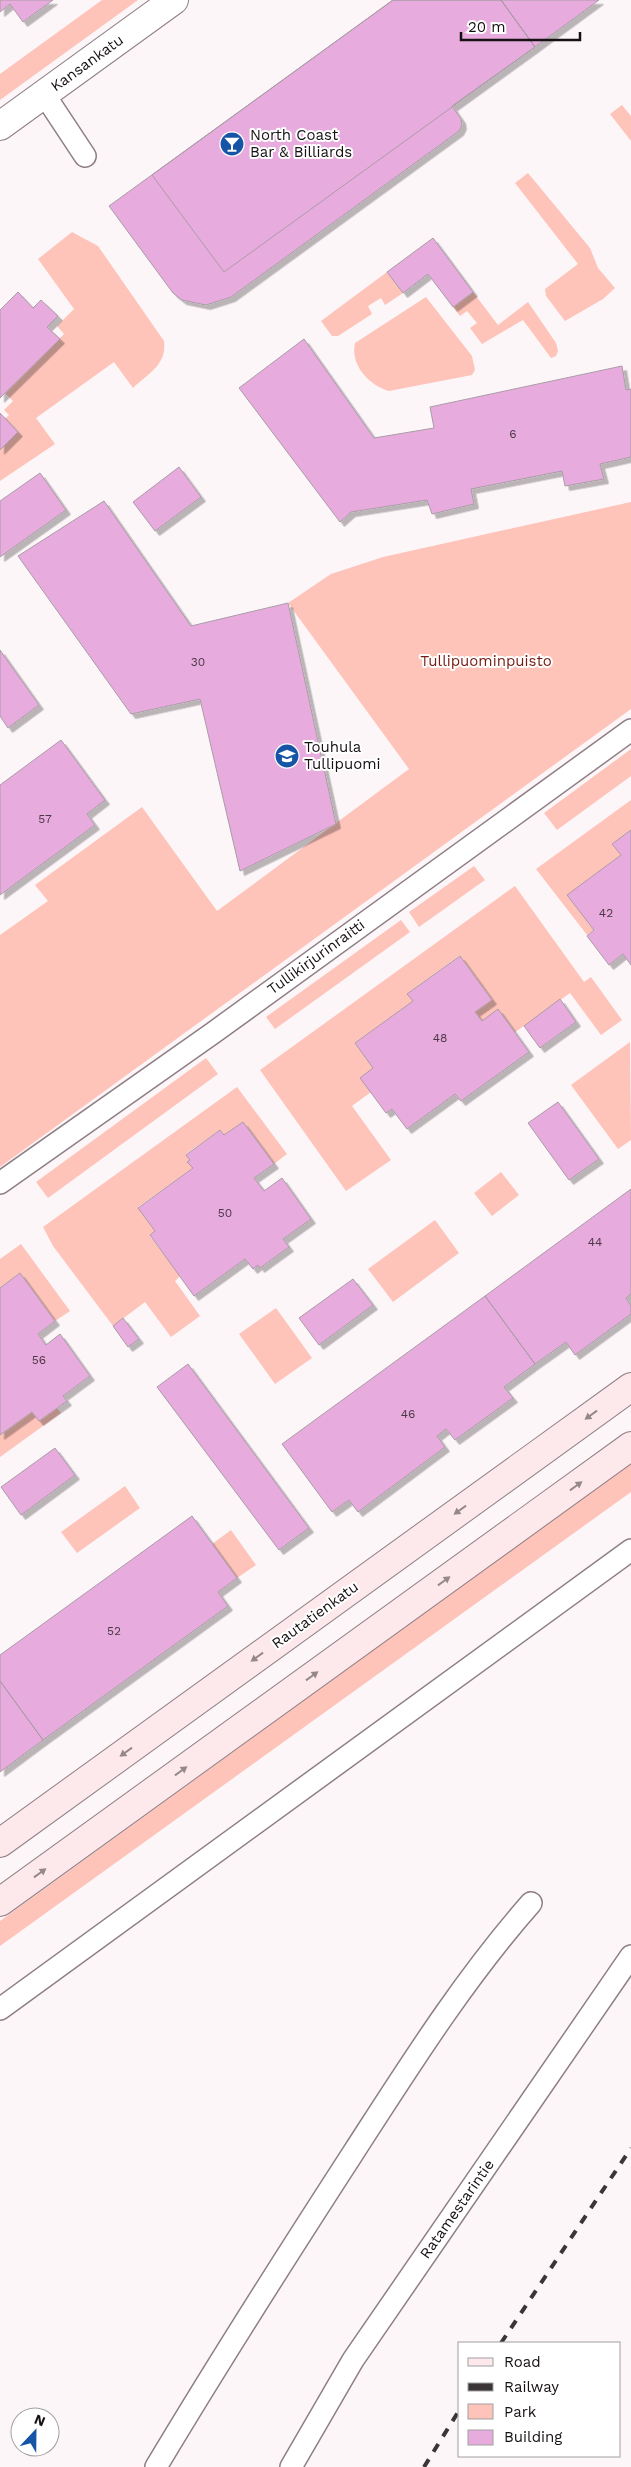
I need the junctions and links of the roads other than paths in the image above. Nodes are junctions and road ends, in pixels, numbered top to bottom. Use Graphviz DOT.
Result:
graph roads {
  1 [pos="174,0"];
  2 [pos="44,94"];
  3 [pos="0,126"];
  4 [pos="86,156"];
  5 [pos="631,730"];
  6 [pos="0,1183"];
  7 [pos="631,1387"];
  8 [pos="631,1446"];
  9 [pos="631,1550"];
  10 [pos="0,1843"];
  11 [pos="0,1902"];
  12 [pos="531,1903"];
  13 [pos="631,1956"];
  14 [pos="0,2008"];
  15 [pos="156,2467"];
  16 [pos="291,2467"];
  1 -- 2 [label="street, Kansankatu"];
  2 -- 3 [label="street, Kansankatu"];
  2 -- 4 [label="lane"];
  5 -- 6 [label="lane, Tullikirjurinraitti"];
  7 -- 10 [label="main road, Rautatienkatu, one-way"];
  11 -- 8 [label="main road, one-way"];
  9 -- 14 [label="lane"];
  12 -- 15 [label="lane"];
  13 -- 16 [label="lane, Ratamestarintie"];
}
